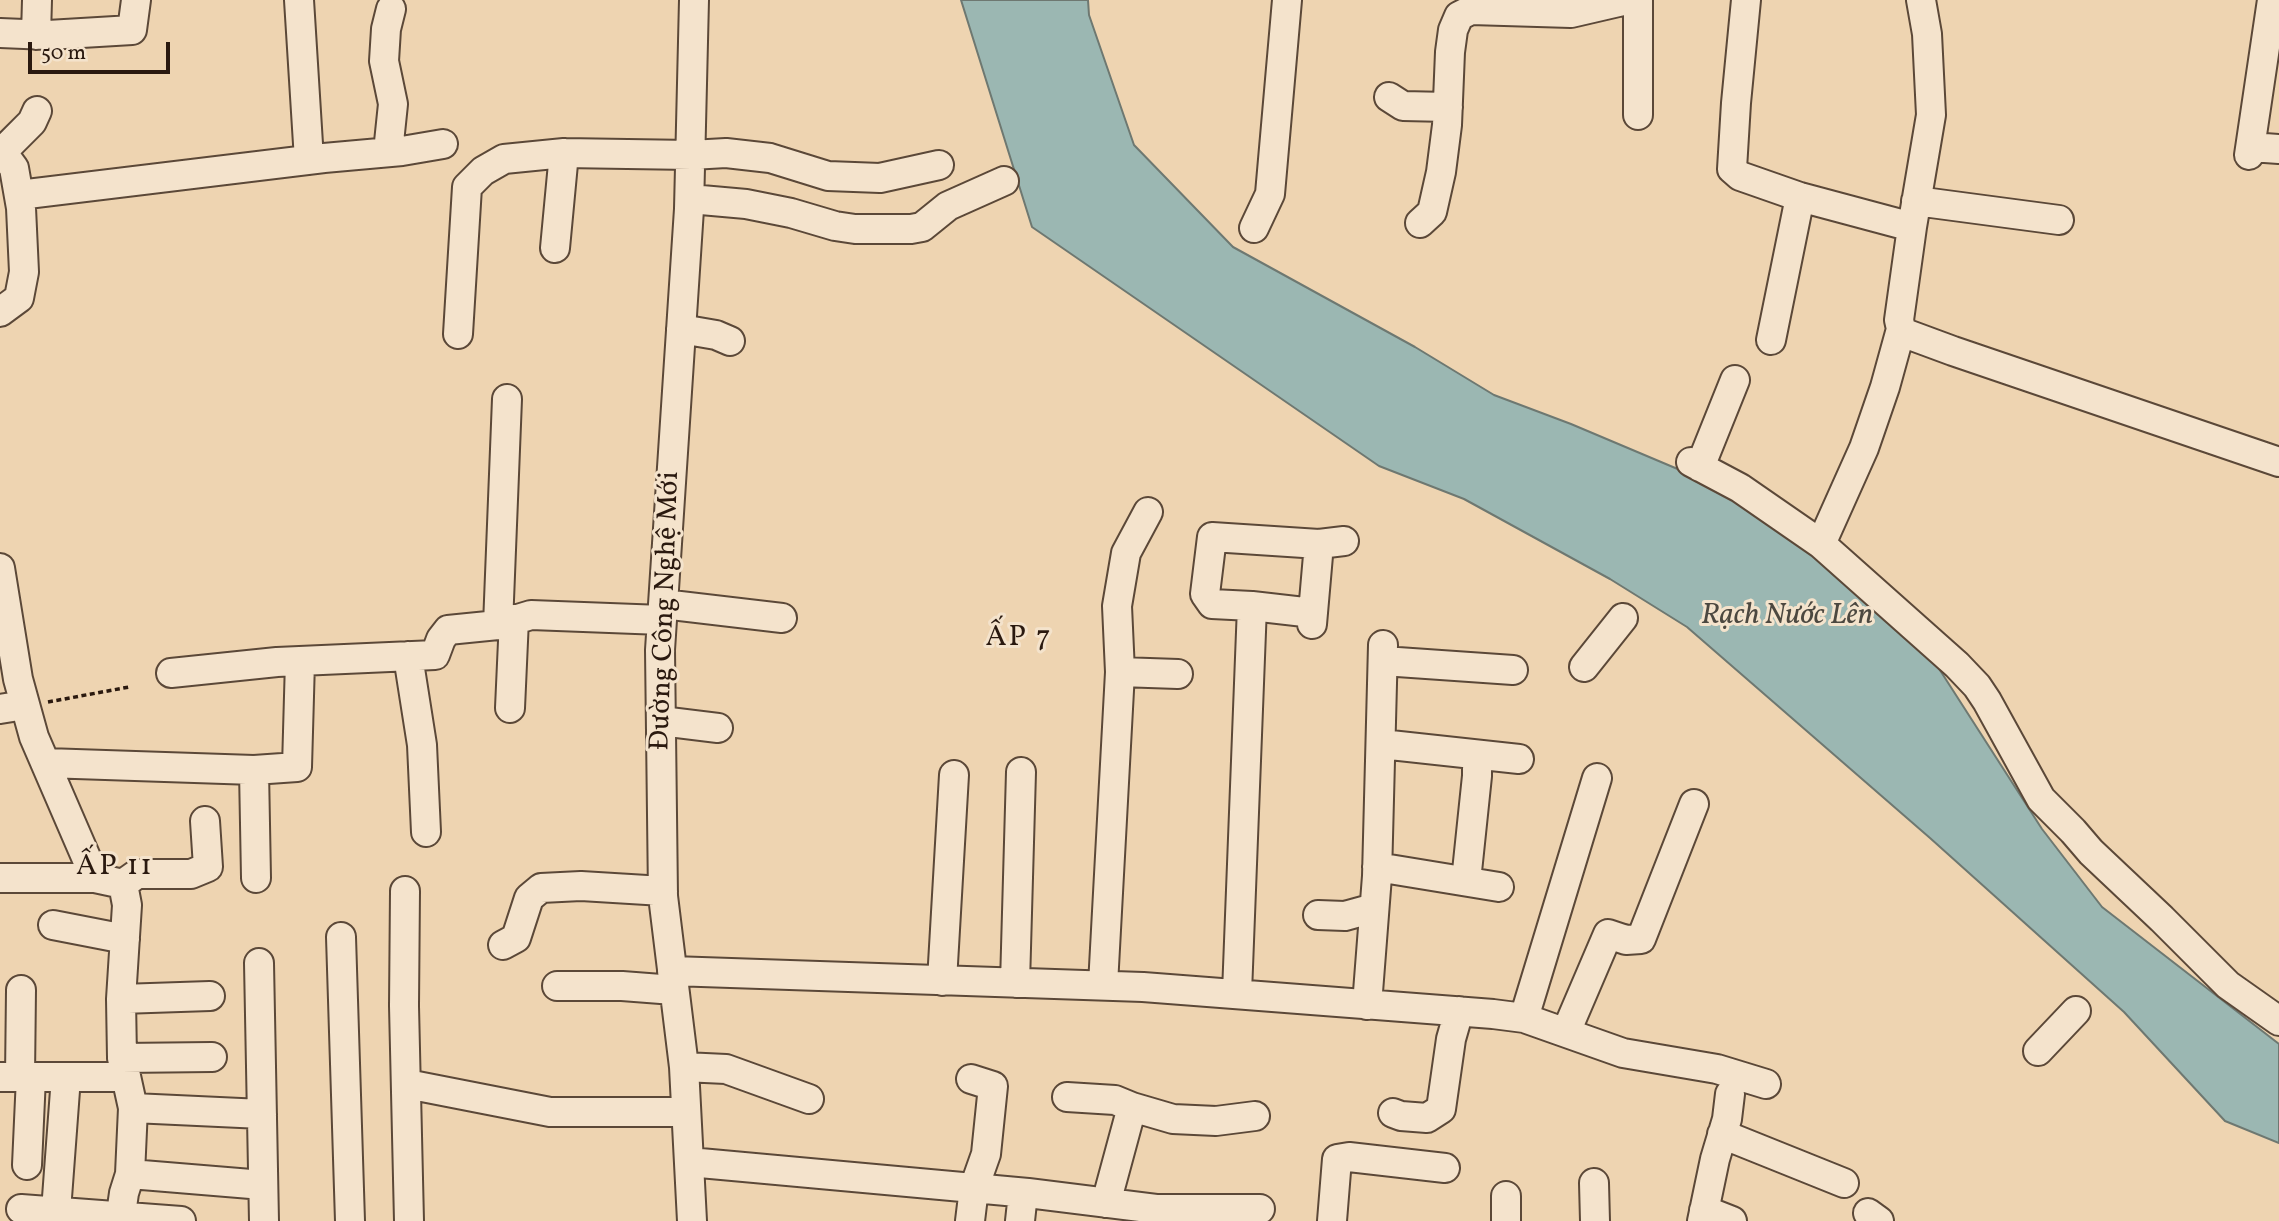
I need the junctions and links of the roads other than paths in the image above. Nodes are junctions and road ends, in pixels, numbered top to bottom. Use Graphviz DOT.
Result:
graph roads {
  1 [pos="37,0"];
  2 [pos="136,0"];
  3 [pos="299,0"];
  4 [pos="694,0"];
  5 [pos="1287,0"];
  6 [pos="1627,0"];
  7 [pos="1638,0"];
  8 [pos="1746,0"];
  9 [pos="1922,0"];
  10 [pos="2272,0"];
  11 [pos="391,9"];
  12 [pos="0,33"];
  13 [pos="36,35"];
  14 [pos="1389,97"];
  15 [pos="1448,107"];
  16 [pos="37,111"];
  17 [pos="1638,115"];
  18 [pos="443,144"];
  19 [pos="2279,149"];
  20 [pos="1,150"];
  21 [pos="388,152"];
  22 [pos="564,153"];
  23 [pos="691,155"];
  24 [pos="309,159"];
  25 [pos="939,165"];
  26 [pos="1004,181"];
  27 [pos="19,195"];
  28 [pos="1800,197"];
  29 [pos="690,199"];
  30 [pos="1914,214"];
  31 [pos="2059,220"];
  32 [pos="1420,223"];
  33 [pos="1254,228"];
  34 [pos="555,248"];
  35 [pos="0,313"];
  36 [pos="681,328"];
  37 [pos="1901,329"];
  38 [pos="458,334"];
  39 [pos="1771,340"];
  40 [pos="730,341"];
  41 [pos="1735,380"];
  42 [pos="507,399"];
  43 [pos="2279,462"];
  44 [pos="1147,512"];
  45 [pos="1821,544"];
  46 [pos="0,568"];
  47 [pos="1252,606"];
  48 [pos="663,612"];
  49 [pos="782,618"];
  50 [pos="1623,618"];
  51 [pos="505,622"];
  52 [pos="408,656"];
  53 [pos="300,661"];
  54 [pos="1584,667"];
  55 [pos="1513,670"];
  56 [pos="1120,672"];
  57 [pos="171,673"];
  58 [pos="1178,674"];
  59 [pos="13,707"];
  60 [pos="510,708"];
  61 [pos="661,721"];
  62 [pos="719,728"];
  63 [pos="1381,744"];
  64 [pos="1476,755"];
  65 [pos="1519,760"];
  66 [pos="46,763"];
  67 [pos="254,770"];
  68 [pos="1021,772"];
  69 [pos="954,775"];
  70 [pos="1597,778"];
  71 [pos="1694,804"];
  72 [pos="205,821"];
  73 [pos="426,832"];
  74 [pos="1377,867"];
  75 [pos="0,878"];
  76 [pos="95,878"];
  77 [pos="256,878"];
  78 [pos="1466,881"];
  79 [pos="123,884"];
  80 [pos="1499,887"];
  81 [pos="405,891"];
  82 [pos="663,891"];
  83 [pos="1374,908"];
  84 [pos="1318,915"];
  85 [pos="53,925"];
  86 [pos="341,937"];
  87 [pos="125,939"];
  88 [pos="503,945"];
  89 [pos="259,963"];
  90 [pos="673,981"];
  91 [pos="942,981"];
  92 [pos="1015,983"];
  93 [pos="1103,985"];
  94 [pos="557,986"];
  95 [pos="21,990"];
  96 [pos="1237,993"];
  97 [pos="210,996"];
  98 [pos="121,999"];
  99 [pos="1367,1005"];
  100 [pos="1466,1012"];
  101 [pos="2073,1013"];
  102 [pos="1524,1018"];
  103 [pos="2279,1021"];
  104 [pos="1566,1032"];
  105 [pos="2044,1045"];
  106 [pos="212,1057"];
  107 [pos="684,1066"];
  108 [pos="124,1067"];
  109 [pos="17,1077"];
  110 [pos="65,1077"];
  111 [pos="971,1079"];
  112 [pos="407,1084"];
  113 [pos="1766,1084"];
  114 [pos="1730,1094"];
  115 [pos="1067,1097"];
  116 [pos="809,1099"];
  117 [pos="1461,1104"];
  118 [pos="1132,1107"];
  119 [pos="133,1108"];
  120 [pos="686,1112"];
  121 [pos="1393,1113"];
  122 [pos="262,1114"];
  123 [pos="1255,1116"];
  124 [pos="1722,1134"];
  125 [pos="689,1162"];
  126 [pos="27,1165"];
  127 [pos="1446,1168"];
  128 [pos="130,1174"];
  129 [pos="1594,1183"];
  130 [pos="1844,1183"];
  131 [pos="263,1185"];
  132 [pos="974,1188"];
  133 [pos="1023,1193"];
  134 [pos="1106,1203"];
  135 [pos="21,1209"];
  136 [pos="1260,1209"];
  137 [pos="1074,1210"];
  138 [pos="57,1211"];
  139 [pos="1155,1215"];
  140 [pos="1205,1215"];
  141 [pos="1703,1216"];
  142 [pos="121,1218"];
  143 [pos="181,1221"];
  144 [pos="264,1221"];
  145 [pos="350,1221"];
  146 [pos="409,1221"];
  147 [pos="692,1221"];
  148 [pos="970,1221"];
  149 [pos="1020,1221"];
  150 [pos="1332,1221"];
  151 [pos="1595,1221"];
  152 [pos="1732,1221"];
  1 -- 13 [label="street"];
  2 -- 13 [label="street"];
  3 -- 24 [label="street"];
  4 -- 23 [label="street, Đường Công Nghệ Mới"];
  5 -- 33 [label="street"];
  6 -- 15 [label="street"];
  7 -- 17 [label="street"];
  8 -- 28 [label="street"];
  9 -- 30 [label="street"];
  10 -- 19 [label="street"];
  11 -- 21 [label="street"];
  12 -- 13 [label="street"];
  14 -- 15 [label="street"];
  15 -- 32 [label="street"];
  16 -- 20 [label="street"];
  18 -- 21 [label="street"];
  20 -- 27 [label="street"];
  21 -- 24 [label="street"];
  22 -- 23 [label="street"];
  22 -- 34 [label="street"];
  22 -- 38 [label="street"];
  23 -- 25 [label="street"];
  23 -- 29 [label="street, Đường Công Nghệ Mới"];
  24 -- 27 [label="street"];
  26 -- 29 [label="street"];
  27 -- 35 [label="street"];
  28 -- 30 [label="street"];
  28 -- 39 [label="street"];
  29 -- 36 [label="street, Đường Công Nghệ Mới"];
  30 -- 31 [label="street"];
  30 -- 37 [label="street"];
  36 -- 40 [label="street"];
  36 -- 48 [label="street, Đường Công Nghệ Mới"];
  37 -- 43 [label="street"];
  37 -- 45 [label="street"];
  41 -- 45 [label="street"];
  42 -- 51 [label="street"];
  44 -- 56 [label="street"];
  45 -- 103 [label="street"];
  46 -- 59 [label="street"];
  47 -- 47 [label="street"];
  47 -- 96 [label="street"];
  48 -- 49 [label="street"];
  48 -- 51 [label="street"];
  48 -- 61 [label="street, Đường Công Nghệ Mới"];
  50 -- 54 [label="street"];
  51 -- 52 [label="street"];
  51 -- 60 [label="street"];
  52 -- 53 [label="street"];
  52 -- 73 [label="street"];
  53 -- 57 [label="street"];
  53 -- 67 [label="street"];
  55 -- 63 [label="street"];
  56 -- 58 [label="street"];
  56 -- 93 [label="street"];
  59 -- 66 [label="street"];
  61 -- 62 [label="street"];
  61 -- 82 [label="street, Đường Công Nghệ Mới"];
  63 -- 64 [label="street"];
  63 -- 74 [label="street"];
  64 -- 65 [label="street"];
  64 -- 78 [label="street"];
  66 -- 67 [label="street"];
  66 -- 76 [label="street"];
  67 -- 77 [label="street"];
  68 -- 92 [label="street"];
  69 -- 91 [label="street"];
  70 -- 102 [label="street"];
  71 -- 104 [label="street"];
  72 -- 79 [label="street"];
  74 -- 78 [label="street"];
  74 -- 83 [label="street"];
  75 -- 76 [label="street"];
  76 -- 79 [label="street"];
  78 -- 80 [label="street"];
  79 -- 87 [label="street"];
  81 -- 112 [label="street"];
  82 -- 88 [label="street"];
  82 -- 90 [label="street, Đường Công Nghệ Mới"];
  83 -- 84 [label="street"];
  83 -- 99 [label="street"];
  85 -- 87 [label="street"];
  86 -- 145 [label="street"];
  87 -- 98 [label="street"];
  89 -- 122 [label="street"];
  90 -- 91 [label="street"];
  90 -- 94 [label="street"];
  90 -- 107 [label="street, Đường Công Nghệ Mới"];
  91 -- 92 [label="street"];
  92 -- 93 [label="street"];
  93 -- 96 [label="street"];
  95 -- 109 [label="street"];
  96 -- 99 [label="street"];
  97 -- 98 [label="street"];
  98 -- 108 [label="street"];
  99 -- 100 [label="street"];
  100 -- 102 [label="street"];
  100 -- 117 [label="street"];
  100 -- 121 [label="street"];
  101 -- 105 [label="street"];
  102 -- 104 [label="street"];
  104 -- 113 [label="street"];
  106 -- 108 [label="street"];
  107 -- 116 [label="street"];
  107 -- 120 [label="street, Đường Công Nghệ Mới"];
  108 -- 110 [label="street"];
  108 -- 119 [label="street"];
  109 -- 110 [label="street"];
  109 -- 126 [label="street"];
  110 -- 138 [label="street"];
  111 -- 132 [label="street"];
  112 -- 120 [label="street"];
  112 -- 146 [label="street"];
  114 -- 124 [label="street"];
  115 -- 118 [label="street"];
  118 -- 123 [label="street"];
  118 -- 134 [label="street"];
  119 -- 122 [label="street"];
  119 -- 128 [label="street"];
  120 -- 125 [label="street, Đường Công Nghệ Mới"];
  122 -- 131 [label="street"];
  124 -- 130 [label="street"];
  124 -- 141 [label="street"];
  125 -- 132 [label="street"];
  125 -- 147 [label="street, Đường Công Nghệ Mới"];
  127 -- 150 [label="street"];
  128 -- 131 [label="street"];
  128 -- 142 [label="street"];
  129 -- 151 [label="street"];
  131 -- 144 [label="street"];
  132 -- 133 [label="street"];
  132 -- 148 [label="street"];
  133 -- 137 [label="street"];
  133 -- 149 [label="street"];
  134 -- 137 [label="street"];
  134 -- 139 [label="street"];
  135 -- 138 [label="street"];
  136 -- 140 [label="street"];
  138 -- 142 [label="street"];
  139 -- 140 [label="street"];
  141 -- 152 [label="street"];
  142 -- 143 [label="street"];
}
